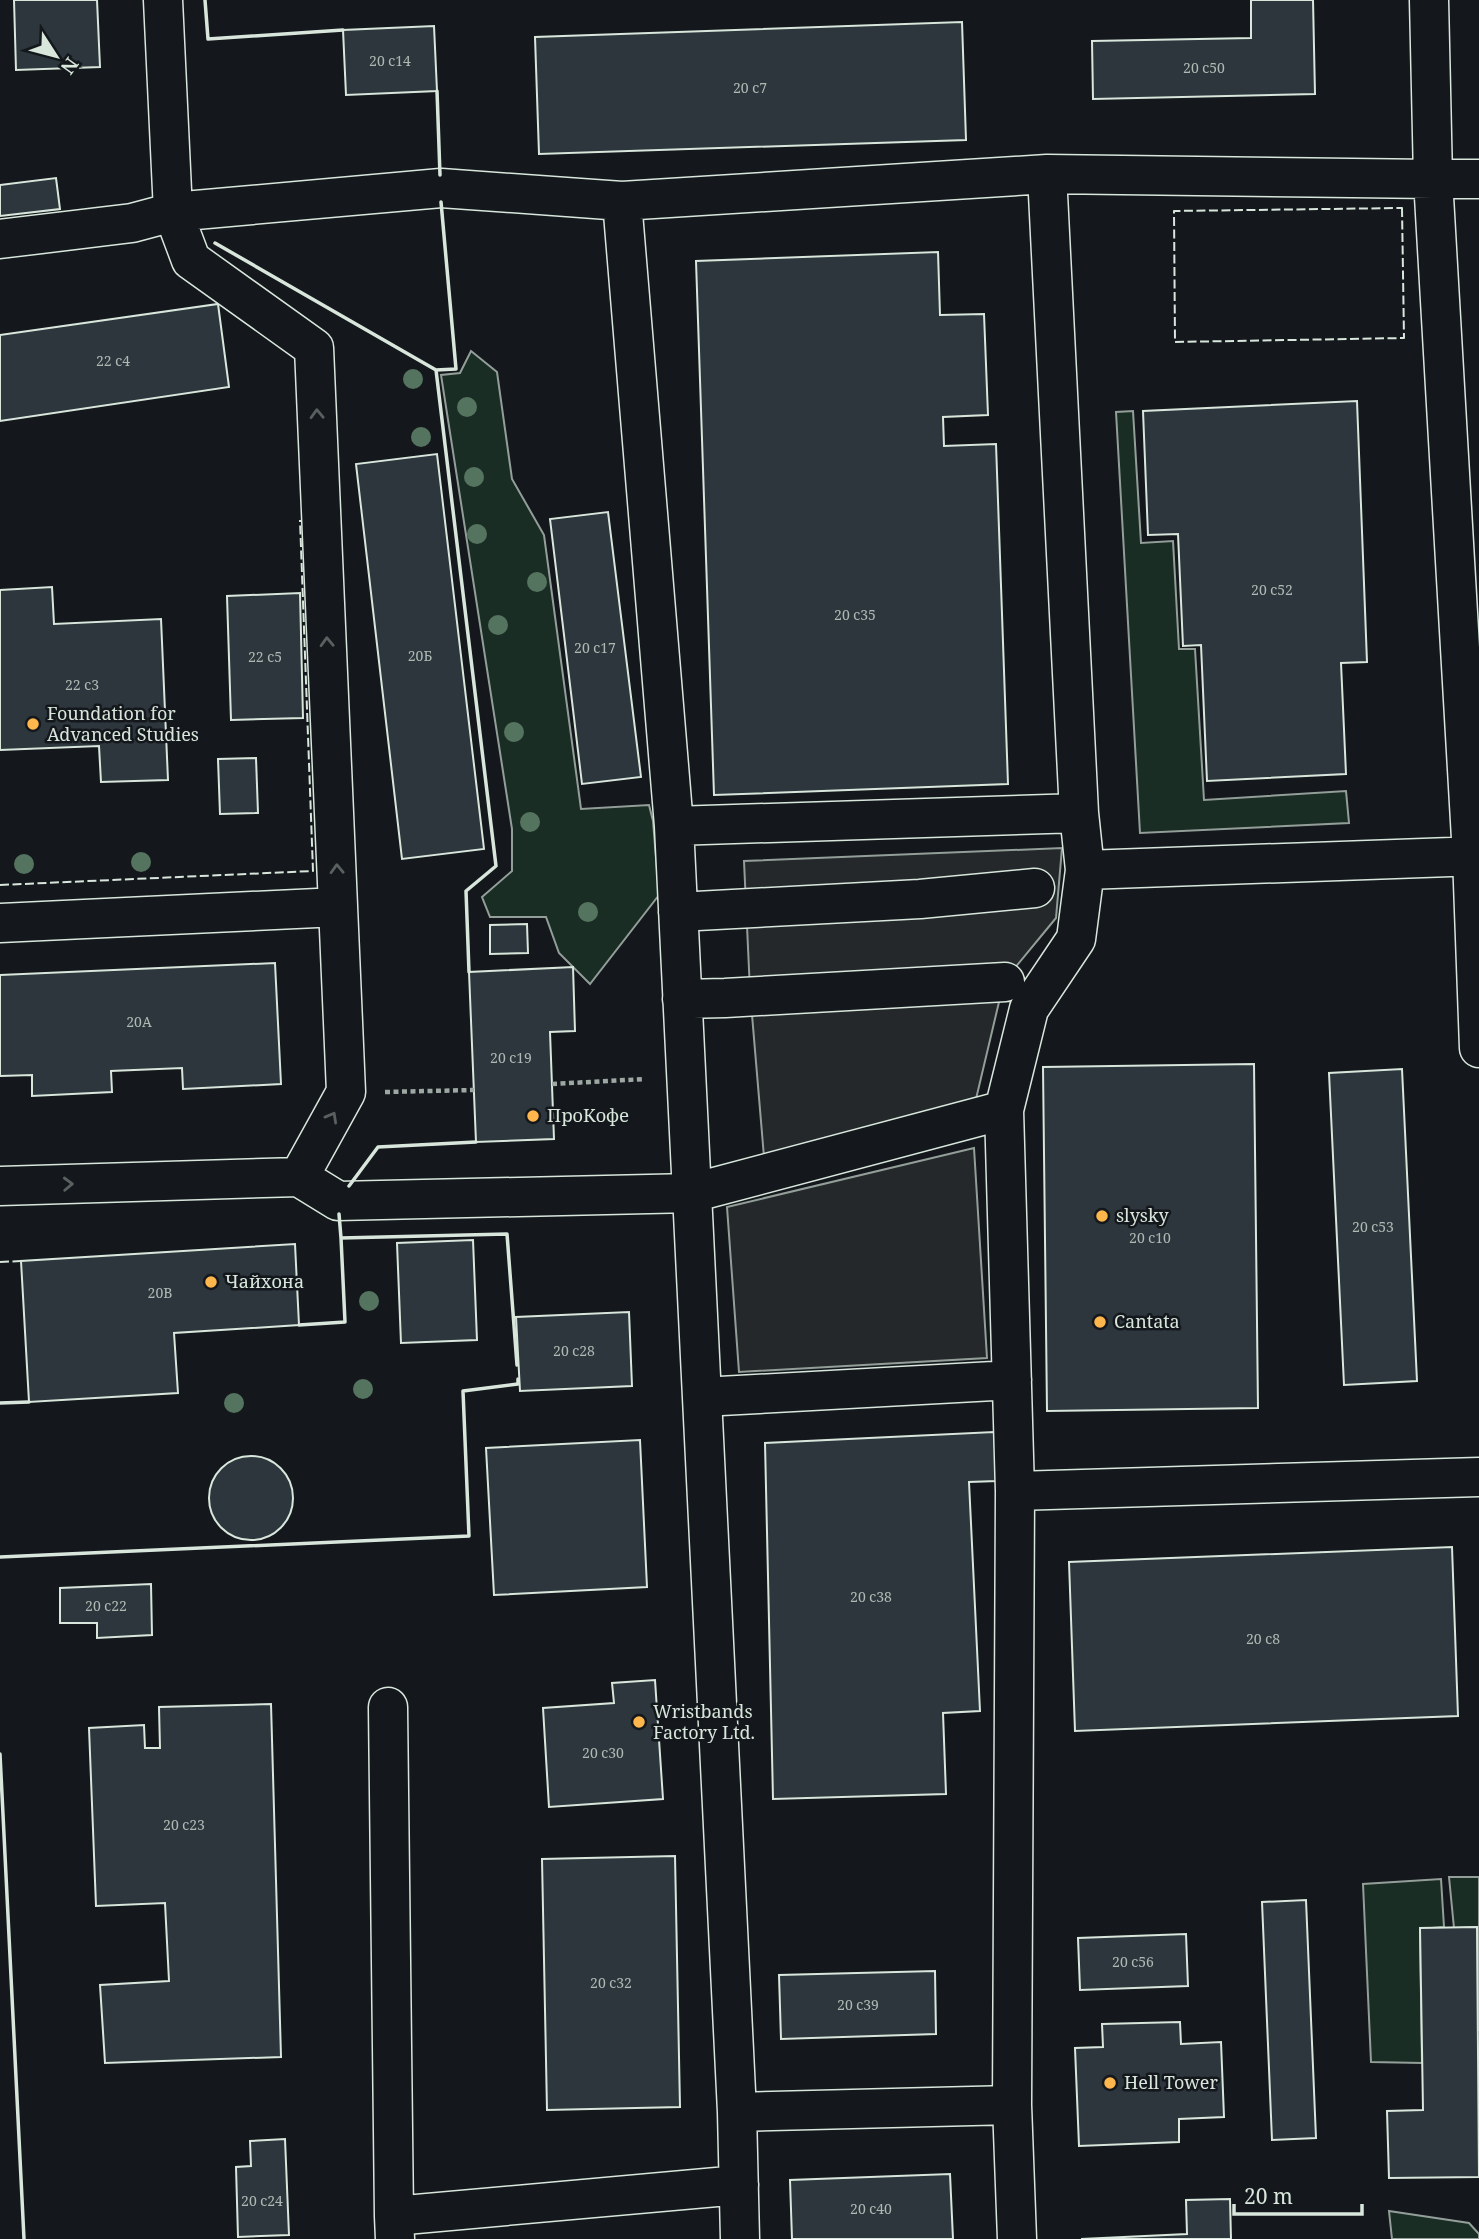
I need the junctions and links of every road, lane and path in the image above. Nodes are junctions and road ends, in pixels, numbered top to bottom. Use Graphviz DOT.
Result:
graph roads {
  1 [pos="163,0"];
  2 [pos="1429,0"];
  3 [pos="1046,174"];
  4 [pos="1433,179"];
  5 [pos="1479,179"];
  6 [pos="622,201"];
  7 [pos="173,212"];
  8 [pos="0,239"];
  9 [pos="1079,813"];
  10 [pos="674,826"];
  11 [pos="1475,856"];
  12 [pos="1085,870"];
  13 [pos="1035,888"];
  14 [pos="338,907"];
  15 [pos="678,912"];
  16 [pos="0,923"];
  17 [pos="1004,982"];
  18 [pos="682,999"];
  19 [pos="1479,1048"];
  20 [pos="687,1077"];
  21 [pos="552,1084"];
  22 [pos="474,1090"];
  23 [pos="346,1092"];
  24 [pos="1004,1110"];
  25 [pos="299,1177"];
  26 [pos="0,1186"];
  27 [pos="692,1194"];
  28 [pos="1012,1380"];
  29 [pos="702,1397"];
  30 [pos="1479,1477"];
  31 [pos="1015,1492"];
  32 [pos="388,1707"];
  33 [pos="1013,2105"];
  34 [pos="737,2112"];
  35 [pos="739,2185"];
  36 [pos="395,2227"];
  37 [pos="740,2239"];
  38 [pos="1017,2239"];
  1 -- 7 [label="lane"];
  2 -- 4 [label="lane"];
  3 -- 4 [label="lane"];
  3 -- 6 [label="lane"];
  3 -- 9 [label="lane"];
  4 -- 5 [label="lane"];
  4 -- 11 [label="lane"];
  6 -- 7 [label="lane"];
  6 -- 10 [label="lane"];
  7 -- 8 [label="lane"];
  14 -- 7 [label="lane, one-way"];
  9 -- 10 [label="lane"];
  9 -- 12 [label="lane"];
  10 -- 15 [label="lane"];
  11 -- 12 [label="lane"];
  11 -- 19 [label="lane"];
  12 -- 24 [label="lane"];
  13 -- 15 [label="lane"];
  14 -- 16 [label="lane"];
  14 -- 23 [label="lane"];
  15 -- 18 [label="lane"];
  17 -- 18 [label="lane"];
  18 -- 20 [label="lane"];
  20 -- 21 [label="path"];
  20 -- 27 [label="lane"];
  22 -- 23 [label="path"];
  25 -- 23 [label="lane, one-way"];
  24 -- 27 [label="lane"];
  24 -- 28 [label="lane"];
  26 -- 25 [label="lane, one-way"];
  25 -- 27 [label="lane"];
  27 -- 29 [label="lane"];
  28 -- 29 [label="lane"];
  28 -- 31 [label="lane"];
  29 -- 34 [label="lane"];
  30 -- 31 [label="lane"];
  31 -- 33 [label="lane"];
  32 -- 36 [label="lane"];
  33 -- 34 [label="lane"];
  33 -- 38 [label="lane"];
  34 -- 35 [label="lane"];
  35 -- 36 [label="lane"];
  35 -- 37 [label="lane"];
}
